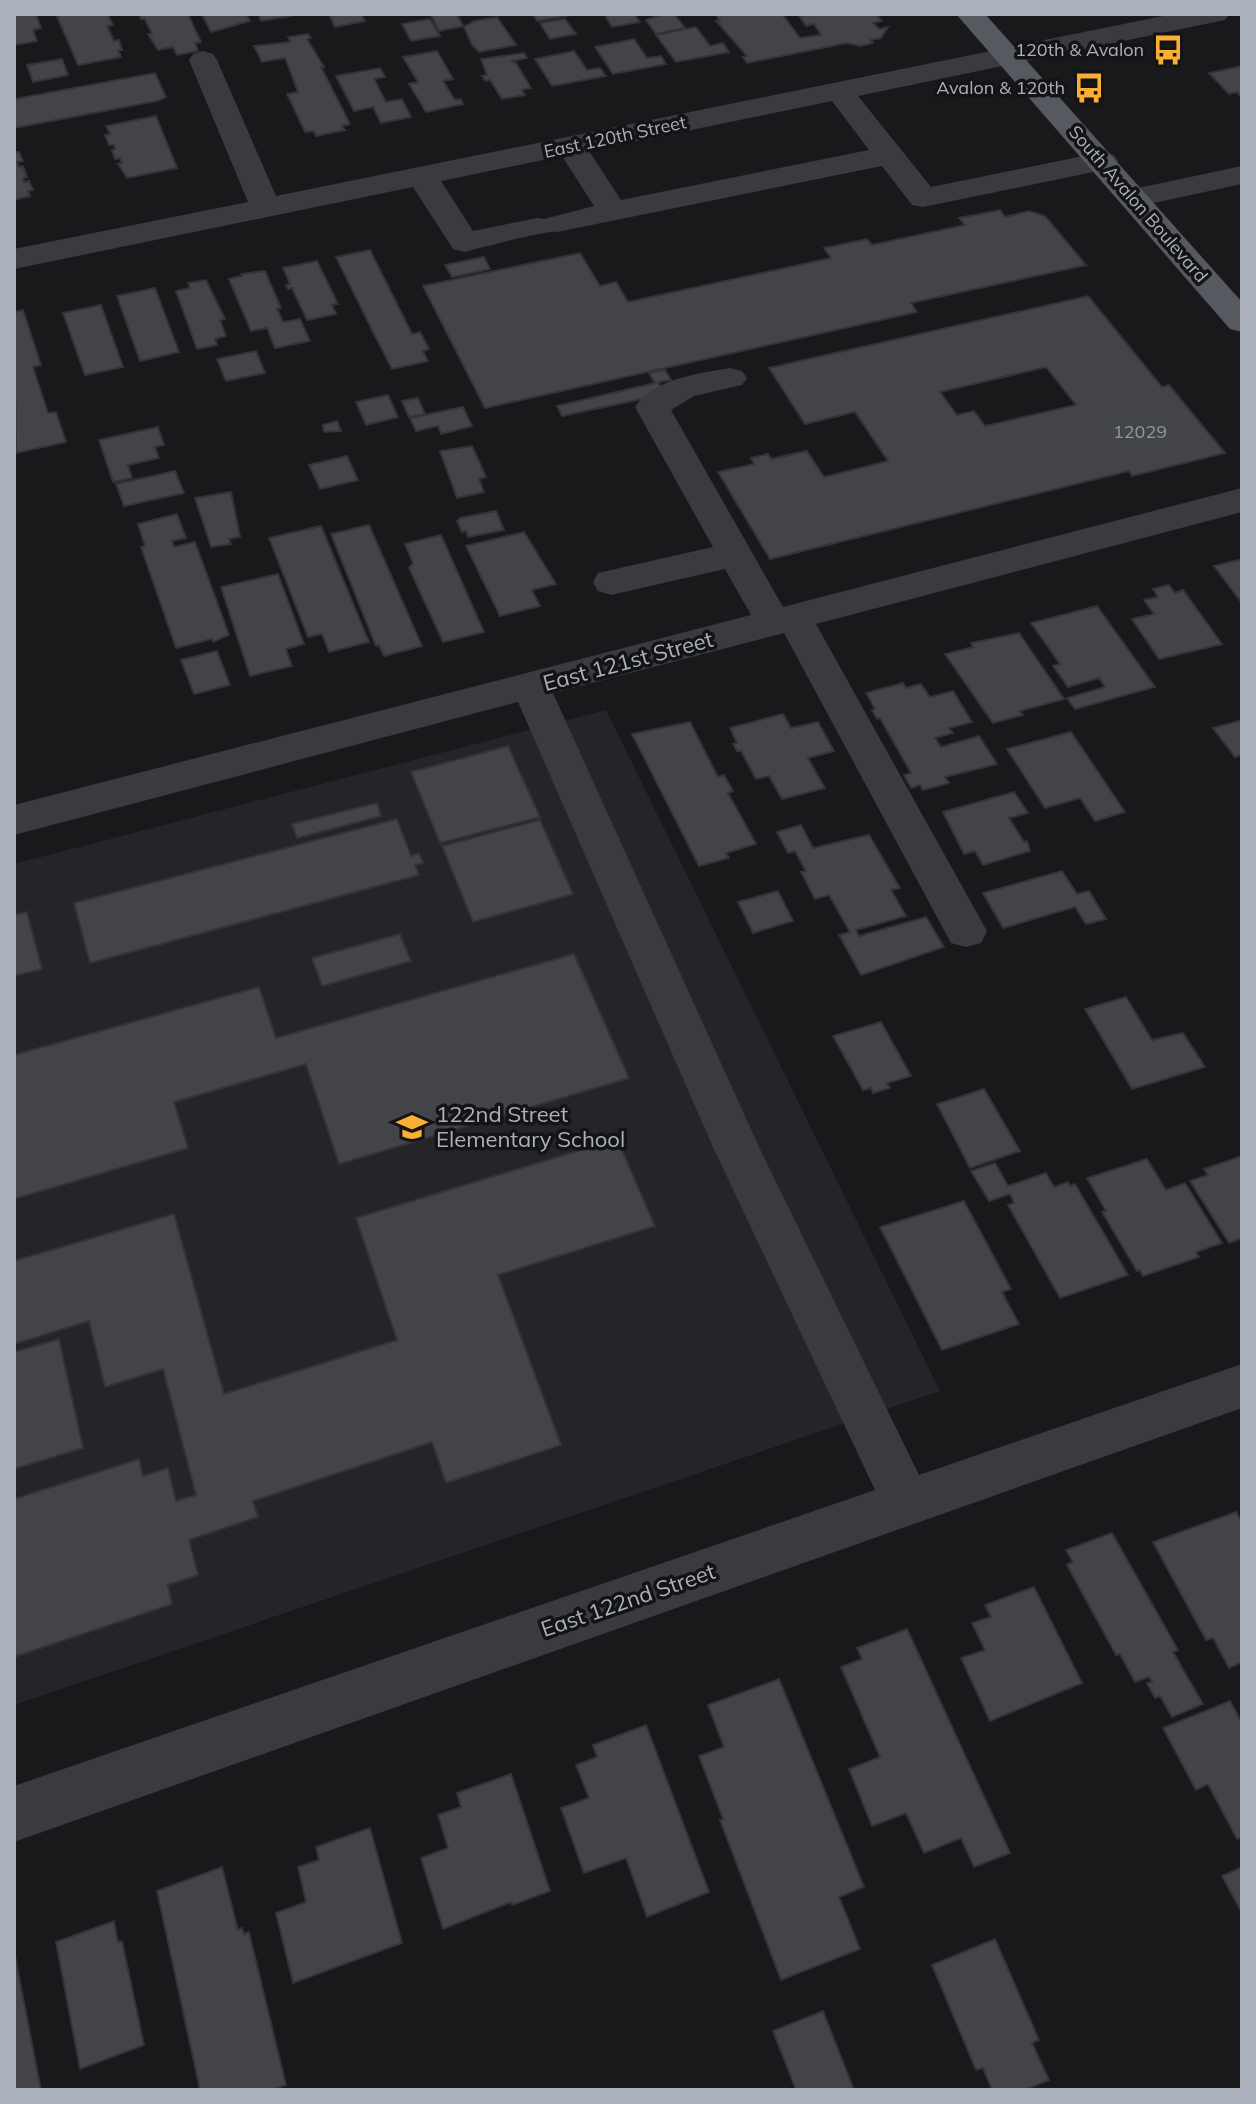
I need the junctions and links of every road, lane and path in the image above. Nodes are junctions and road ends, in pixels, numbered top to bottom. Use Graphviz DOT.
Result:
graph roads {
  1 [pos="970,14"];
  2 [pos="1215,14"];
  3 [pos="1149,20"];
  4 [pos="1007,56"];
  5 [pos="203,60"];
  6 [pos="839,91"];
  7 [pos="571,146"];
  8 [pos="889,155"];
  9 [pos="1103,161"];
  10 [pos="1242,175"];
  11 [pos="422,176"];
  12 [pos="1135,198"];
  13 [pos="266,208"];
  14 [pos="613,212"];
  15 [pos="14,259"];
  16 [pos="1242,322"];
  17 [pos="730,378"];
  18 [pos="1242,500"];
  19 [pos="735,554"];
  20 [pos="611,582"];
  21 [pos="784,620"];
  22 [pos="530,686"];
  23 [pos="14,820"];
  24 [pos="966,931"];
  25 [pos="1242,1386"];
  26 [pos="907,1503"];
  27 [pos="14,1814"];
  1 -- 4 [label="main road, South Avalon Boulevard"];
  2 -- 3 [label="street, East 120th Street"];
  3 -- 4 [label="street, East 120th Street"];
  4 -- 6 [label="street, East 120th Street"];
  4 -- 9 [label="main road, South Avalon Boulevard"];
  5 -- 13 [label="street"];
  6 -- 7 [label="street, East 120th Street"];
  6 -- 8 [label="street"];
  7 -- 11 [label="street, East 120th Street"];
  7 -- 14 [label="street"];
  8 -- 9 [label="street"];
  8 -- 14 [label="street"];
  9 -- 12 [label="main road, South Avalon Boulevard"];
  10 -- 12 [label="street"];
  11 -- 13 [label="street, East 120th Street"];
  11 -- 14 [label="street"];
  12 -- 16 [label="main road, South Avalon Boulevard"];
  13 -- 15 [label="street, East 120th Street"];
  17 -- 19 [label="street"];
  18 -- 21 [label="street, East 121st Street"];
  19 -- 20 [label="street"];
  19 -- 21 [label="street"];
  21 -- 22 [label="street, East 121st Street"];
  21 -- 24 [label="street"];
  22 -- 23 [label="street, East 121st Street"];
  22 -- 26 [label="street"];
  25 -- 26 [label="street, East 122nd Street"];
  26 -- 27 [label="street, East 122nd Street"];
}
